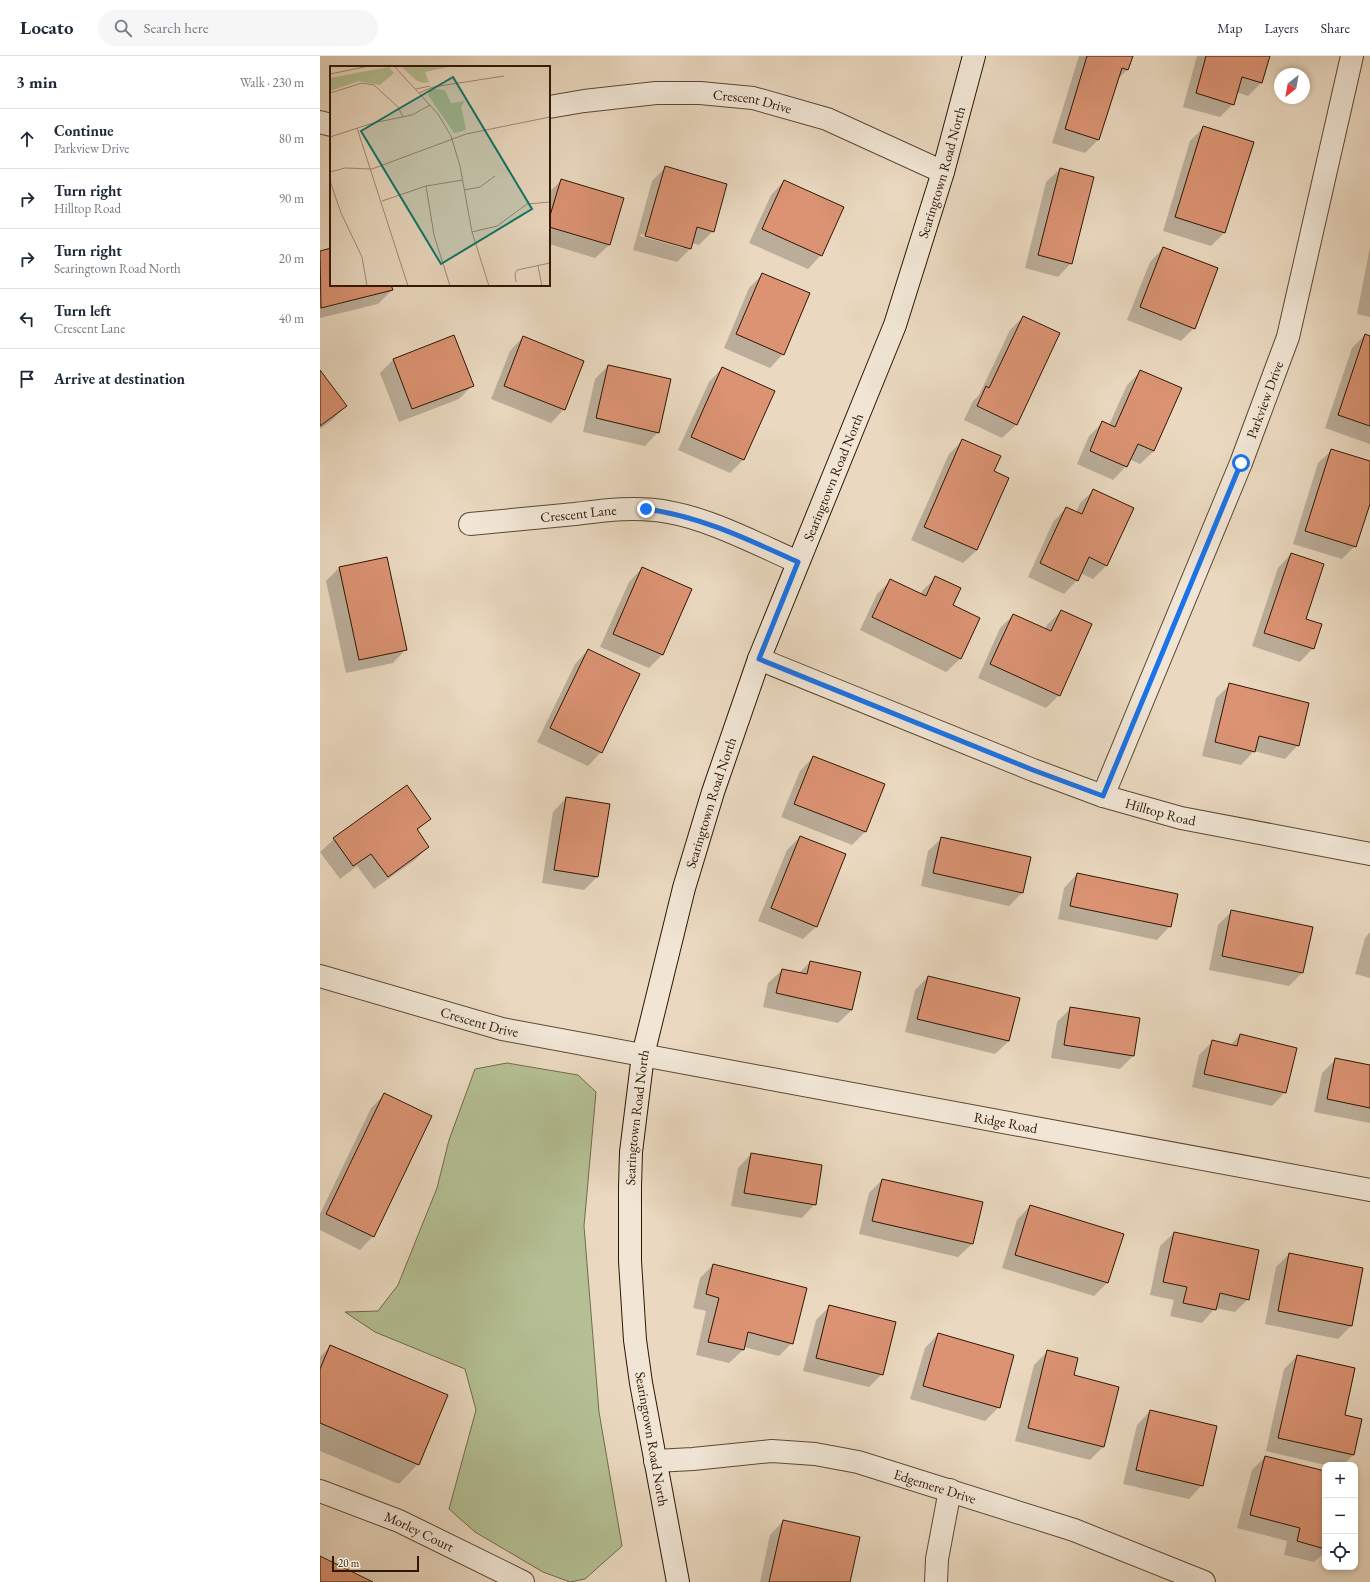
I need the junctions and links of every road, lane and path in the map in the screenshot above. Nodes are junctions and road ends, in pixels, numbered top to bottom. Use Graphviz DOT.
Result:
graph roads {
  1 [pos="974,56"];
  2 [pos="1352,56"];
  3 [pos="550,107"];
  4 [pos="320,122"];
  5 [pos="330,124"];
  6 [pos="943,172"];
  7 [pos="470,524"];
  8 [pos="798,562"];
  9 [pos="759,659"];
  10 [pos="1103,796"];
  11 [pos="1370,854"];
  12 [pos="320,976"];
  13 [pos="643,1055"];
  14 [pos="1370,1190"];
  15 [pos="655,1461"];
  16 [pos="950,1490"];
  17 [pos="320,1491"];
  18 [pos="519,1581"];
  19 [pos="678,1582"];
  20 [pos="936,1582"];
  21 [pos="1204,1582"];
  1 -- 6 [label="street, Searingtown Road North"];
  2 -- 10 [label="street, Parkview Drive"];
  3 -- 6 [label="street, Crescent Drive"];
  4 -- 5 [label="street"];
  6 -- 8 [label="street, Searingtown Road North"];
  7 -- 8 [label="street, Crescent Lane"];
  8 -- 9 [label="street, Searingtown Road North"];
  9 -- 10 [label="street, Hilltop Road"];
  9 -- 13 [label="street, Searingtown Road North"];
  10 -- 11 [label="street, Hilltop Road"];
  12 -- 13 [label="street, Crescent Drive"];
  13 -- 14 [label="street, Ridge Road"];
  13 -- 15 [label="street, Searingtown Road North"];
  15 -- 16 [label="street, Edgemere Drive"];
  15 -- 19 [label="street, Searingtown Road North"];
  16 -- 20 [label="street"];
  16 -- 21 [label="street, Edgemere Drive"];
  17 -- 18 [label="street, Morley Court"];
}
